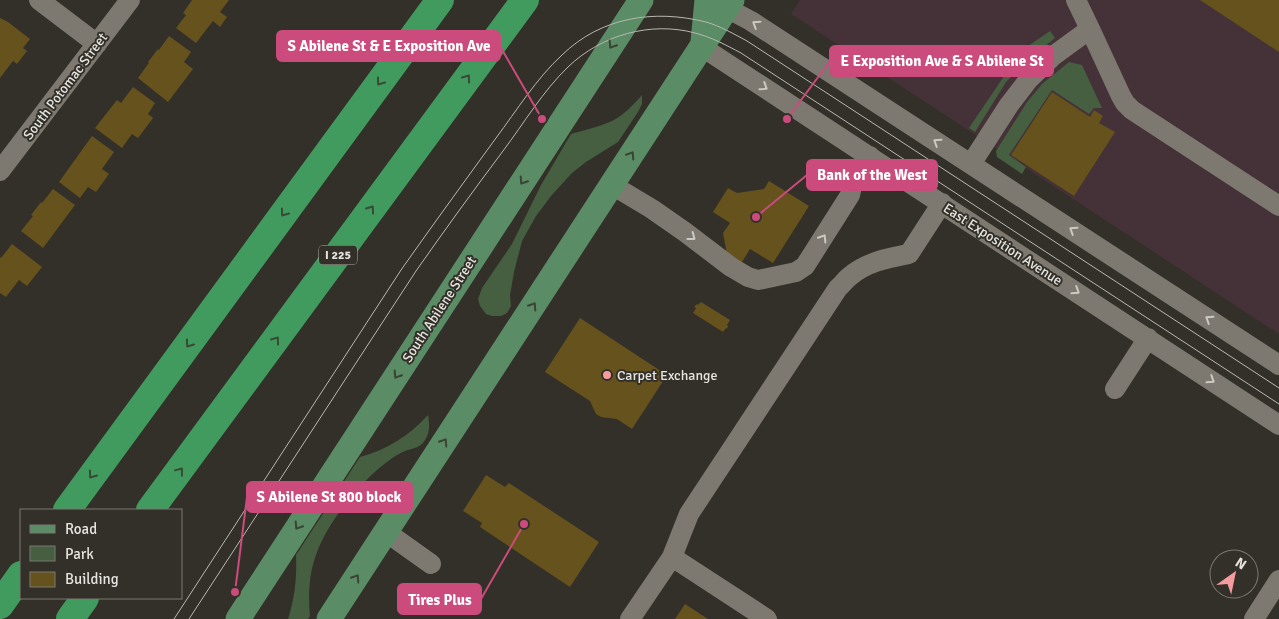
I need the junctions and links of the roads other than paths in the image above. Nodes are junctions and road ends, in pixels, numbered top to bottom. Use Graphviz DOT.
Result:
graph roads {
  1 [pos="39,0"];
  2 [pos="130,0"];
  3 [pos="440,0"];
  4 [pos="525,0"];
  5 [pos="1076,0"];
  6 [pos="642,2"];
  7 [pos="719,2"];
  8 [pos="1090,29"];
  9 [pos="97,44"];
  10 [pos="702,46"];
  11 [pos="870,156"];
  12 [pos="970,164"];
  13 [pos="0,171"];
  14 [pos="612,185"];
  15 [pos="942,204"];
  16 [pos="1279,206"];
  17 [pos="1148,338"];
  18 [pos="1279,365"];
  19 [pos="1115,389"];
  20 [pos="1279,425"];
  21 [pos="68,509"];
  22 [pos="151,509"];
  23 [pos="386,532"];
  24 [pos="672,557"];
  25 [pos="431,564"];
  26 [pos="20,576"];
  27 [pos="1279,580"];
  28 [pos="84,599"];
  29 [pos="0,605"];
  30 [pos="70,619"];
  31 [pos="238,619"];
  32 [pos="329,619"];
  33 [pos="630,619"];
  34 [pos="767,619"];
  35 [pos="1254,619"];
  1 -- 9 [label="street"];
  2 -- 9 [label="street, South Potomac Street"];
  3 -- 21 [label="highway, one-way"];
  22 -- 4 [label="highway, I 225, one-way"];
  5 -- 8 [label="street"];
  6 -- 31 [label="main road, South Abilene Street, one-way"];
  7 -- 10 [label="main road"];
  12 -- 7 [label="street, one-way"];
  8 -- 12 [label="street"];
  8 -- 16 [label="street"];
  9 -- 13 [label="street, South Potomac Street"];
  10 -- 11 [label="street, East Exposition Avenue, one-way"];
  14 -- 10 [label="main road, one-way"];
  14 -- 11 [label="street, one-way"];
  11 -- 15 [label="street, East Exposition Avenue"];
  18 -- 12 [label="street, one-way"];
  23 -- 14 [label="main road, one-way"];
  15 -- 17 [label="street, East Exposition Avenue, one-way"];
  15 -- 24 [label="street"];
  17 -- 19 [label="street"];
  17 -- 20 [label="street, East Exposition Avenue, one-way"];
  23 -- 25 [label="street"];
  32 -- 23 [label="main road, one-way"];
  24 -- 33 [label="street"];
  24 -- 34 [label="street"];
  26 -- 29 [label="highway"];
  27 -- 35 [label="street"];
  28 -- 30 [label="highway"];
}
